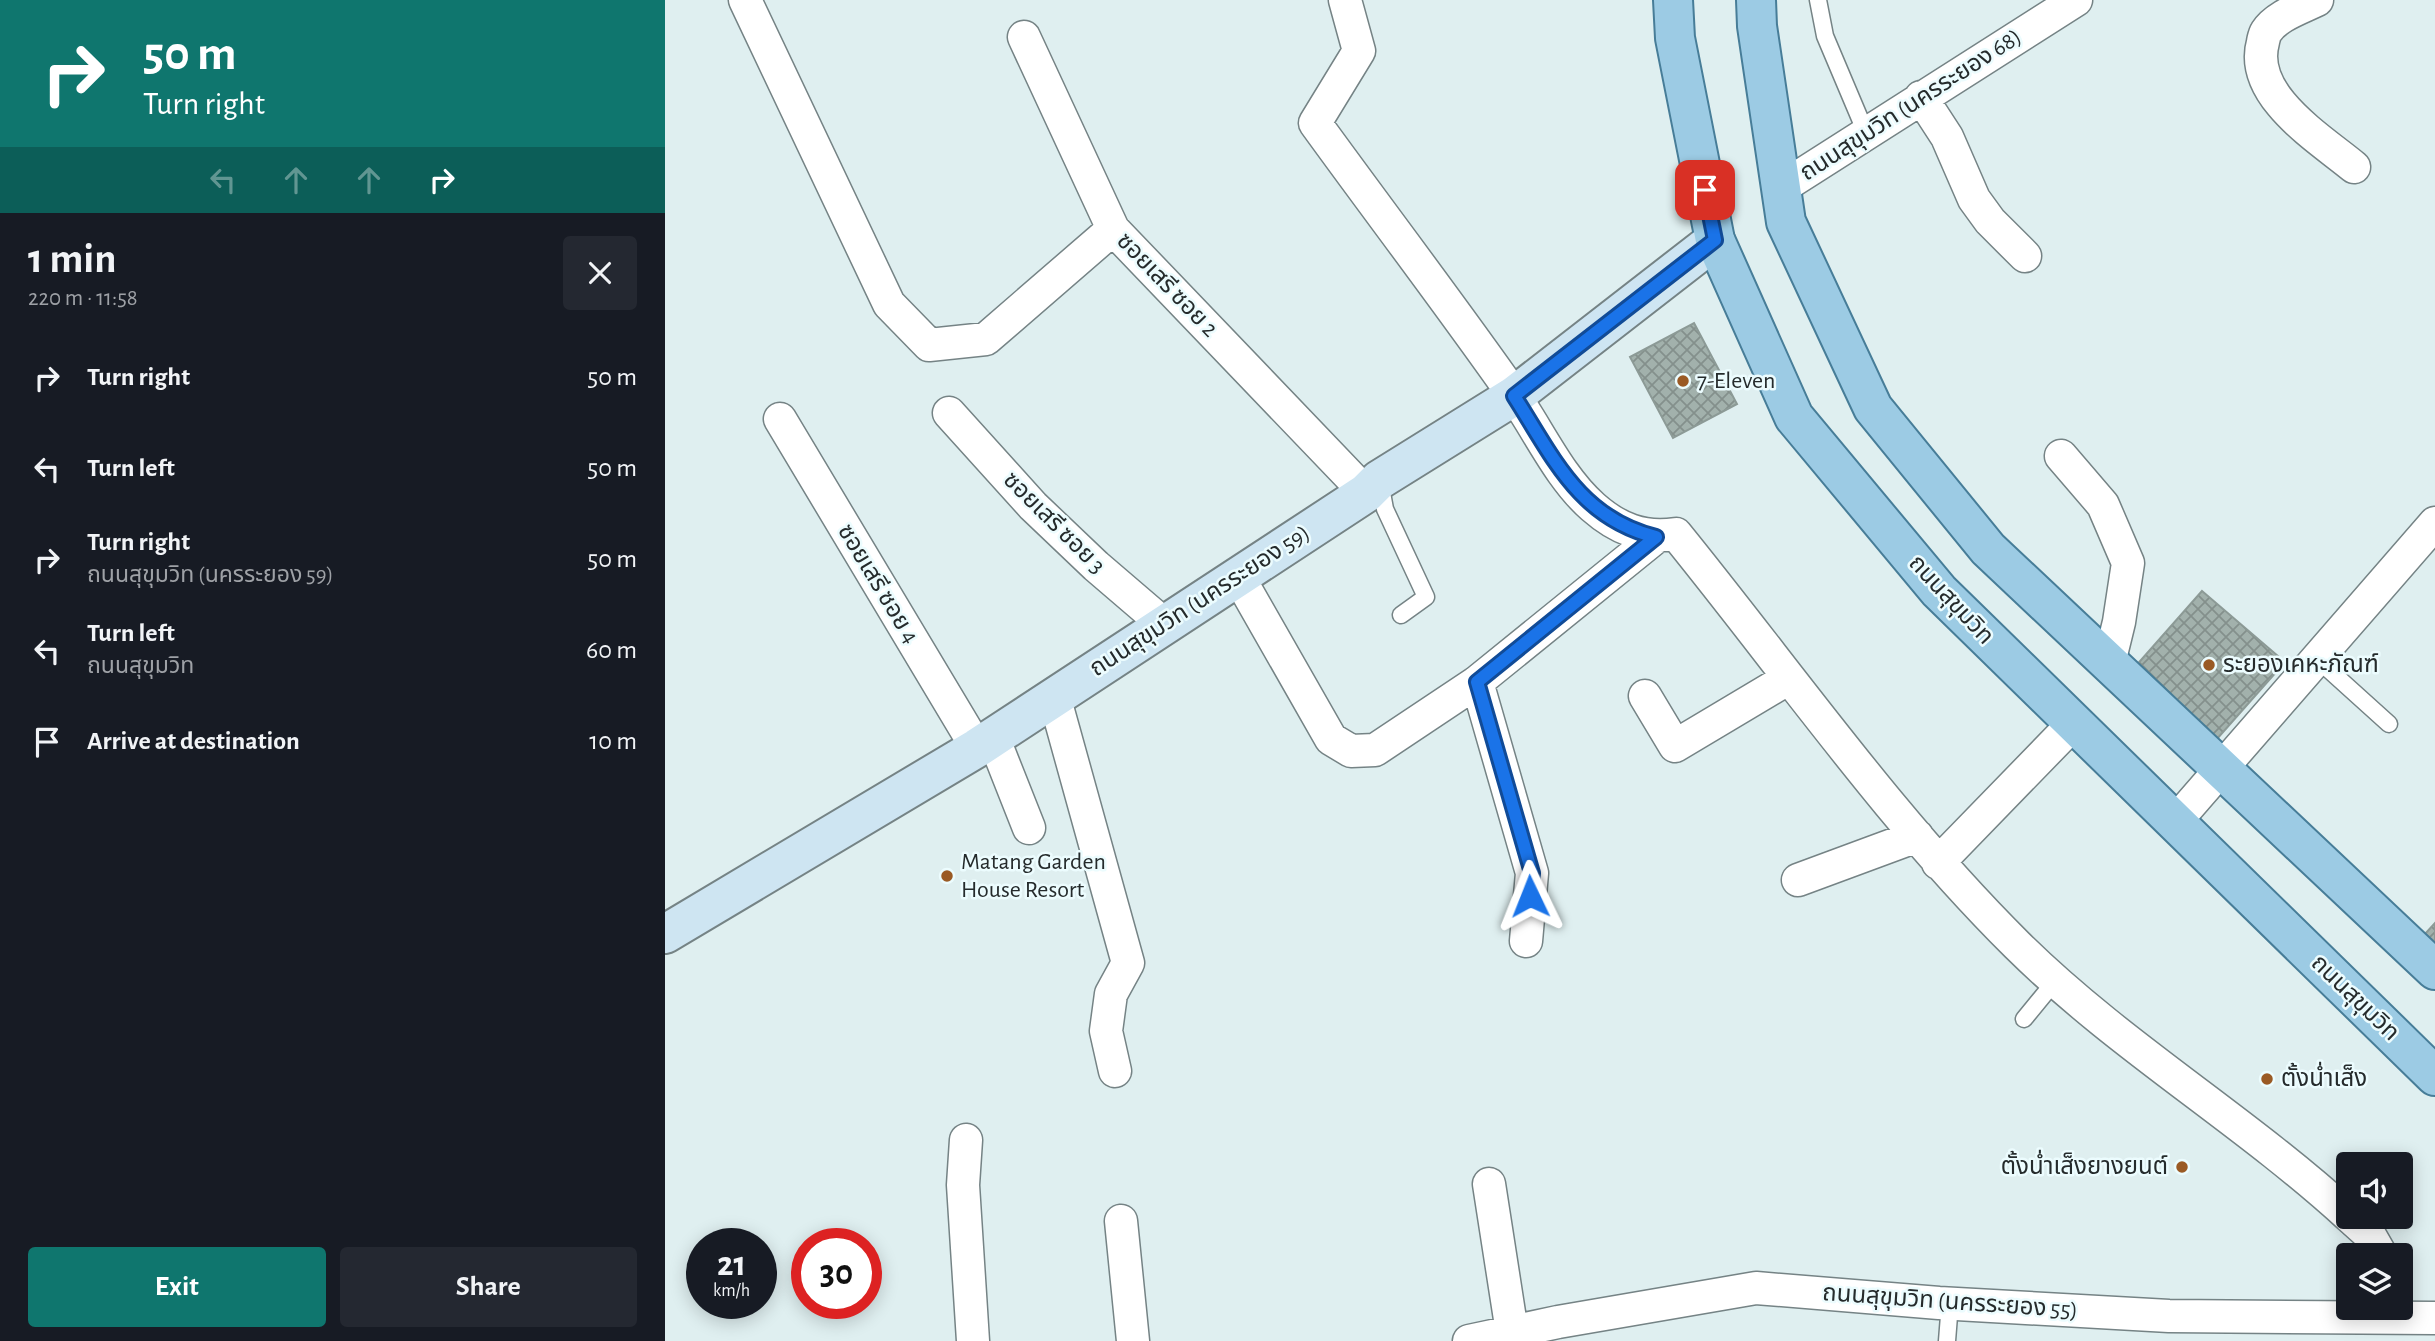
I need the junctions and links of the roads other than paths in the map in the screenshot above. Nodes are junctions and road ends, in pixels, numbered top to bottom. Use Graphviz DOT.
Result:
graph roads {
  1 [pos="744,0"];
  2 [pos="1345,0"];
  3 [pos="1673,0"];
  4 [pos="1756,0"];
  5 [pos="1818,0"];
  6 [pos="2075,0"];
  7 [pos="2317,0"];
  8 [pos="1024,37"];
  9 [pos="1921,97"];
  10 [pos="1866,132"];
  11 [pos="2354,167"];
  12 [pos="1781,188"];
  13 [pos="1113,229"];
  14 [pos="1715,240"];
  15 [pos="2025,256"];
  16 [pos="1514,396"];
  17 [pos="949,413"];
  18 [pos="780,419"];
  19 [pos="2061,456"];
  20 [pos="1373,487"];
  21 [pos="2435,523"];
  22 [pos="1656,537"];
  23 [pos="1238,576"];
  24 [pos="1401,615"];
  25 [pos="1166,626"];
  26 [pos="2317,659"];
  27 [pos="2109,663"];
  28 [pos="1789,678"];
  29 [pos="1477,682"];
  30 [pos="1054,696"];
  31 [pos="1645,696"];
  32 [pos="2073,724"];
  33 [pos="2389,724"];
  34 [pos="985,742"];
  35 [pos="2220,770"];
  36 [pos="2175,822"];
  37 [pos="1030,828"];
  38 [pos="1917,836"];
  39 [pos="1938,863"];
  40 [pos="1798,880"];
  41 [pos="665,934"];
  42 [pos="1526,941"];
  43 [pos="2435,970"];
  44 [pos="2056,980"];
  45 [pos="2024,1019"];
  46 [pos="1115,1071"];
  47 [pos="2435,1076"];
  48 [pos="966,1140"];
  49 [pos="1489,1184"];
  50 [pos="2336,1204"];
  51 [pos="1121,1221"];
  52 [pos="2363,1229"];
  53 [pos="2374,1243"];
  54 [pos="1950,1303"];
  55 [pos="2336,1313"];
  56 [pos="2413,1315"];
  57 [pos="2435,1318"];
  58 [pos="1512,1332"];
  59 [pos="973,1341"];
  60 [pos="1133,1341"];
  61 [pos="1469,1341"];
  62 [pos="1947,1341"];
  1 -- 13 [label="street"];
  2 -- 16 [label="street"];
  3 -- 14 [label="main road, ถนนสุขุมวิท"];
  4 -- 12 [label="main road"];
  5 -- 10 [label="lane"];
  6 -- 9 [label="street, ถนนสุขุมวิท (นครระยอง 68)"];
  7 -- 11 [label="street"];
  8 -- 13 [label="street, ซอยเสรี ซอย 2"];
  9 -- 10 [label="street, ถนนสุขุมวิท (นครระยอง 68)"];
  9 -- 15 [label="street"];
  10 -- 12 [label="street, ถนนสุขุมวิท (นครระยอง 68)"];
  12 -- 27 [label="main road"];
  13 -- 20 [label="street, ซอยเสรี ซอย 2"];
  14 -- 16 [label="street, ถนนสุขุมวิท (นครระยอง 59)"];
  14 -- 32 [label="main road, ถนนสุขุมวิท"];
  16 -- 20 [label="street, ถนนสุขุมวิท (นครระยอง 59)"];
  16 -- 22 [label="street"];
  17 -- 25 [label="street, ซอยเสรี ซอย 3"];
  18 -- 34 [label="street, ซอยเสรี ซอย 4"];
  19 -- 27 [label="street"];
  20 -- 23 [label="street, ถนนสุขุมวิท (นครระยอง 59)"];
  20 -- 24 [label="lane"];
  21 -- 26 [label="street"];
  22 -- 28 [label="street"];
  22 -- 29 [label="street"];
  23 -- 25 [label="street, ถนนสุขุมวิท (นครระยอง 59)"];
  23 -- 29 [label="street"];
  25 -- 30 [label="street, ถนนสุขุมวิท (นครระยอง 59)"];
  26 -- 33 [label="lane"];
  26 -- 35 [label="street"];
  27 -- 35 [label="main road"];
  28 -- 31 [label="street"];
  28 -- 38 [label="street"];
  29 -- 42 [label="street"];
  30 -- 34 [label="street, ถนนสุขุมวิท (นครระยอง 59)"];
  30 -- 46 [label="street"];
  32 -- 36 [label="main road, ถนนสุขุมวิท"];
  32 -- 39 [label="street"];
  34 -- 37 [label="street, ซอยเสรี ซอย 4"];
  34 -- 41 [label="street, ถนนสุขุมวิท (นครระยอง 59)"];
  35 -- 36 [label="street"];
  35 -- 43 [label="main road"];
  36 -- 47 [label="main road, ถนนสุขุมวิท"];
  38 -- 39 [label="street"];
  38 -- 40 [label="street"];
  39 -- 44 [label="street"];
  44 -- 45 [label="lane"];
  44 -- 50 [label="street"];
  48 -- 59 [label="street"];
  49 -- 58 [label="street"];
  51 -- 60 [label="street"];
  52 -- 53 [label="street"];
  54 -- 55 [label="street, ถนนสุขุมวิท (นครระยอง 55)"];
  54 -- 58 [label="street, ถนนสุขุมวิท (นครระยอง 55)"];
  54 -- 62 [label="lane"];
  56 -- 57 [label="street, ถนนสุขุมวิท (นครระยอง 55)"];
  58 -- 61 [label="street, ถนนสุขุมวิท (นครระยอง 55)"];
}
